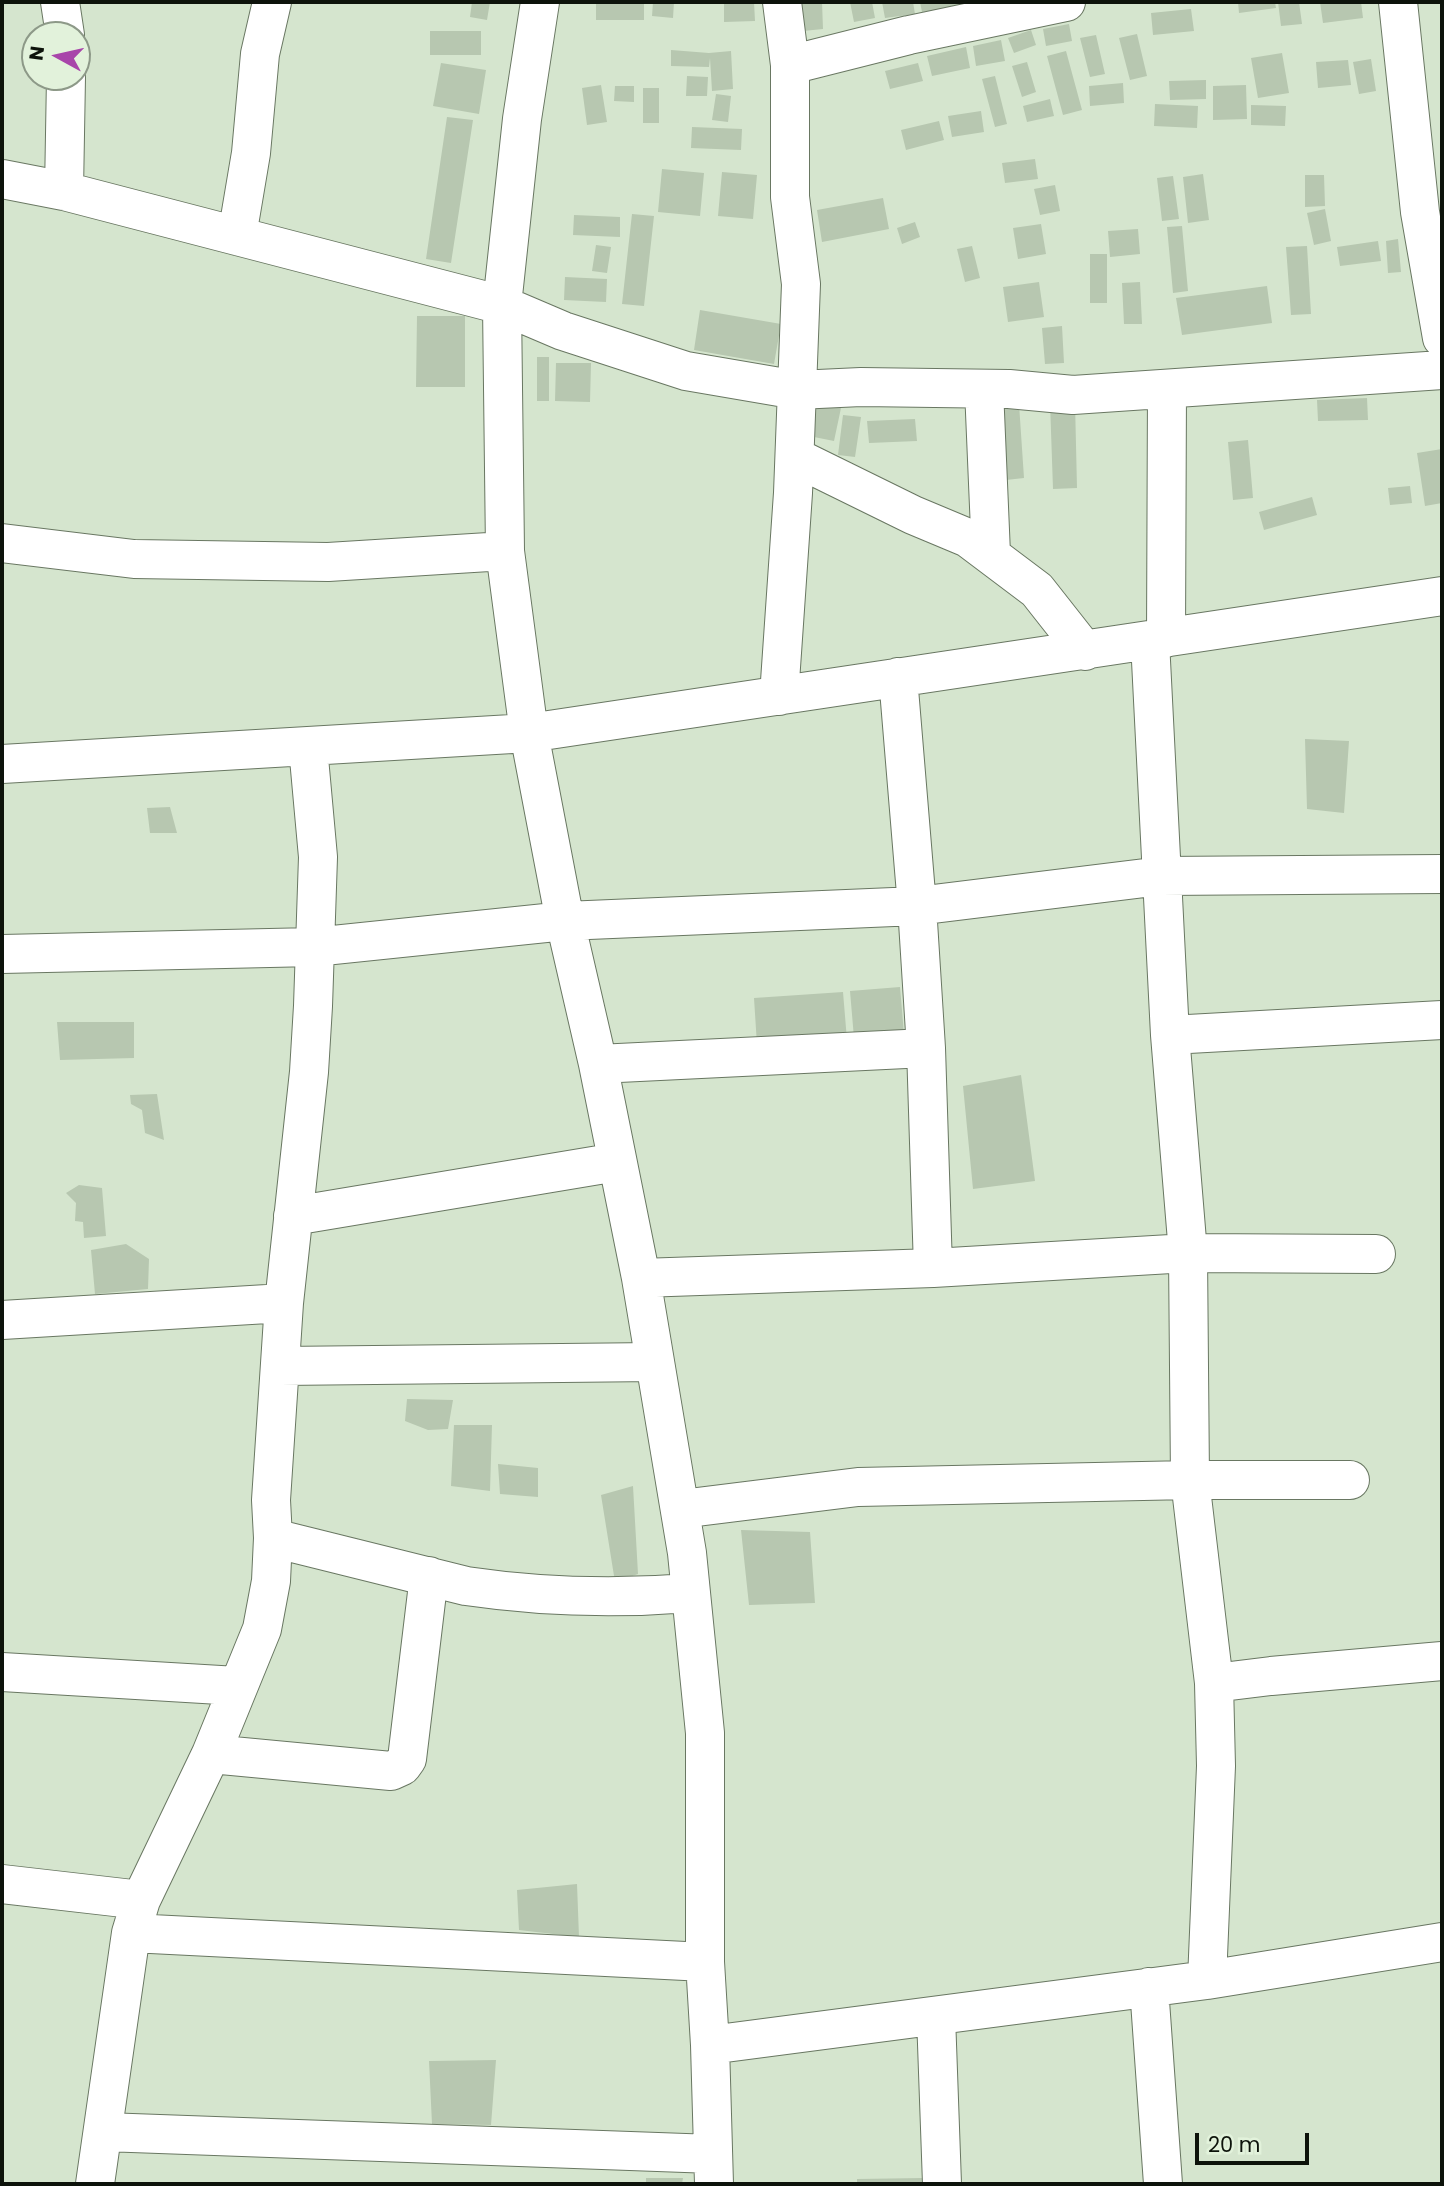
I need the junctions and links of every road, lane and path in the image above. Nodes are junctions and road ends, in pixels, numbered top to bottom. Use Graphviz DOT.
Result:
graph roads {
  1 [pos="60,2"];
  2 [pos="272,2"];
  3 [pos="540,2"];
  4 [pos="782,2"];
  5 [pos="1066,2"];
  6 [pos="1398,2"];
  7 [pos="63,21"];
  8 [pos="790,65"];
  9 [pos="66,91"];
  10 [pos="2,179"];
  11 [pos="64,191"];
  12 [pos="237,236"];
  13 [pos="502,305"];
  14 [pos="1442,338"];
  15 [pos="1442,370"];
  16 [pos="984,389"];
  17 [pos="1167,389"];
  18 [pos="797,390"];
  19 [pos="794,457"];
  20 [pos="2,543"];
  21 [pos="505,551"];
  22 [pos="991,554"];
  23 [pos="1442,596"];
  24 [pos="1158,639"];
  25 [pos="1085,651"];
  26 [pos="898,677"];
  27 [pos="779,696"];
  28 [pos="529,733"];
  29 [pos="307,747"];
  30 [pos="2,764"];
  31 [pos="1442,874"];
  32 [pos="1161,876"];
  33 [pos="917,906"];
  34 [pos="565,921"];
  35 [pos="314,947"];
  36 [pos="2,954"];
  37 [pos="1442,1020"];
  38 [pos="1170,1035"];
  39 [pos="926,1048"];
  40 [pos="598,1064"];
  41 [pos="617,1162"];
  42 [pos="293,1216"];
  43 [pos="1188,1253"];
  44 [pos="1376,1254"];
  45 [pos="933,1268"];
  46 [pos="641,1278"];
  47 [pos="284,1303"];
  48 [pos="2,1320"];
  49 [pos="655,1362"];
  50 [pos="281,1366"];
  51 [pos="1190,1480"];
  52 [pos="1350,1480"];
  53 [pos="681,1509"];
  54 [pos="274,1538"];
  55 [pos="429,1576"];
  56 [pos="690,1593"];
  57 [pos="1442,1661"];
  58 [pos="2,1671"];
  59 [pos="1214,1683"];
  60 [pos="237,1686"];
  61 [pos="211,1754"];
  62 [pos="2,1884"];
  63 [pos="136,1916"];
  64 [pos="1442,1942"];
  65 [pos="705,1962"];
  66 [pos="1207,1980"];
  67 [pos="1149,1987"];
  68 [pos="936,2016"];
  69 [pos="710,2045"];
  70 [pos="104,2132"];
  71 [pos="713,2169"];
  72 [pos="96,2184"];
  73 [pos="942,2184"];
  74 [pos="1163,2184"];
  1 -- 7 [label="street"];
  2 -- 12 [label="street"];
  3 -- 13 [label="street"];
  4 -- 8 [label="street"];
  5 -- 8 [label="street"];
  6 -- 14 [label="street"];
  8 -- 18 [label="street"];
  9 -- 11 [label="street"];
  10 -- 11 [label="street"];
  11 -- 12 [label="street"];
  12 -- 13 [label="street"];
  13 -- 18 [label="street"];
  13 -- 21 [label="street"];
  15 -- 17 [label="street"];
  16 -- 17 [label="street"];
  16 -- 18 [label="street"];
  16 -- 22 [label="street"];
  17 -- 24 [label="street"];
  18 -- 19 [label="street"];
  19 -- 22 [label="street"];
  19 -- 27 [label="street"];
  20 -- 21 [label="street"];
  21 -- 28 [label="street"];
  22 -- 25 [label="street"];
  23 -- 24 [label="street"];
  24 -- 25 [label="street"];
  24 -- 32 [label="street"];
  25 -- 26 [label="street"];
  26 -- 27 [label="street"];
  26 -- 33 [label="street"];
  27 -- 28 [label="street"];
  28 -- 29 [label="street"];
  28 -- 34 [label="street"];
  29 -- 30 [label="street"];
  29 -- 35 [label="street"];
  31 -- 32 [label="street"];
  32 -- 33 [label="street"];
  32 -- 38 [label="street"];
  33 -- 34 [label="street"];
  33 -- 39 [label="street"];
  34 -- 35 [label="street"];
  34 -- 40 [label="street"];
  35 -- 36 [label="street"];
  35 -- 42 [label="street"];
  37 -- 38 [label="street"];
  38 -- 43 [label="street"];
  39 -- 40 [label="street"];
  39 -- 45 [label="street"];
  40 -- 41 [label="street"];
  41 -- 42 [label="street"];
  41 -- 46 [label="street"];
  42 -- 47 [label="street"];
  43 -- 44 [label="street"];
  43 -- 45 [label="street"];
  43 -- 51 [label="street"];
  45 -- 46 [label="street"];
  46 -- 49 [label="street"];
  47 -- 48 [label="street"];
  47 -- 50 [label="street"];
  49 -- 50 [label="street"];
  49 -- 53 [label="street"];
  50 -- 54 [label="street"];
  51 -- 52 [label="street"];
  51 -- 53 [label="street"];
  51 -- 59 [label="street"];
  53 -- 56 [label="street"];
  54 -- 55 [label="street"];
  54 -- 60 [label="street"];
  55 -- 56 [label="street"];
  55 -- 61 [label="street"];
  56 -- 65 [label="street"];
  57 -- 59 [label="street"];
  58 -- 60 [label="street"];
  59 -- 66 [label="street"];
  60 -- 61 [label="street"];
  61 -- 63 [label="street"];
  62 -- 63 [label="street"];
  63 -- 65 [label="street"];
  63 -- 70 [label="street"];
  64 -- 66 [label="street"];
  65 -- 69 [label="street"];
  66 -- 67 [label="street"];
  67 -- 68 [label="street"];
  67 -- 74 [label="street"];
  68 -- 69 [label="street"];
  68 -- 73 [label="street"];
  69 -- 71 [label="street"];
  70 -- 71 [label="street"];
  70 -- 72 [label="street"];
}
